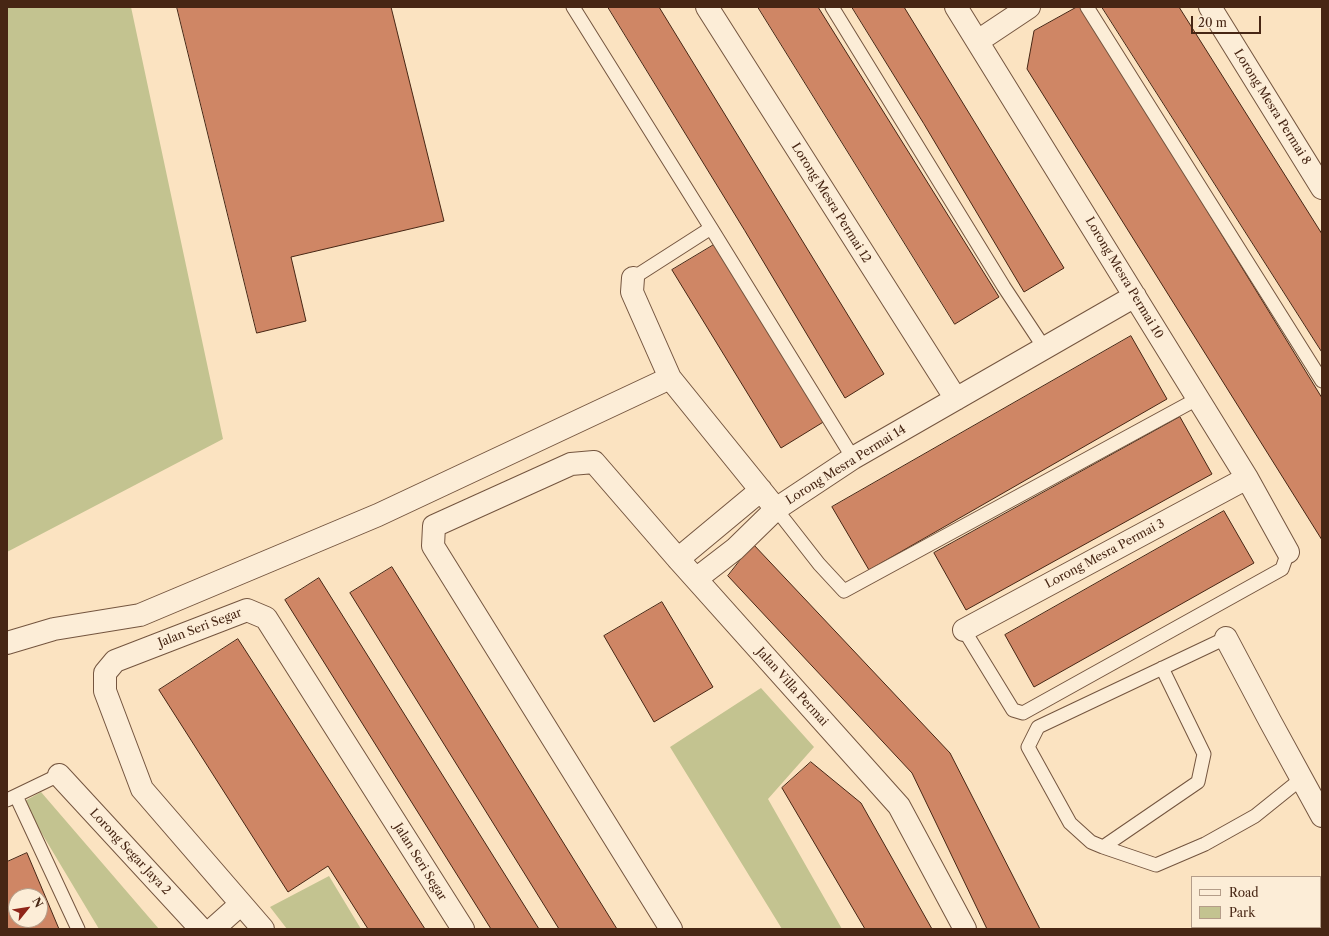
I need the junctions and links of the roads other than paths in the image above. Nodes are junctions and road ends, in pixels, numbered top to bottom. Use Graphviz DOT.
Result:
graph roads {
  1 [pos="573,7"];
  2 [pos="707,7"];
  3 [pos="832,7"];
  4 [pos="956,7"];
  5 [pos="1029,7"];
  6 [pos="1088,7"];
  7 [pos="1210,7"];
  8 [pos="978,41"];
  9 [pos="1322,188"];
  10 [pos="711,228"];
  11 [pos="633,278"];
  12 [pos="1135,296"];
  13 [pos="1045,348"];
  14 [pos="670,378"];
  15 [pos="1322,381"];
  16 [pos="956,399"];
  17 [pos="1197,399"];
  18 [pos="853,458"];
  19 [pos="1247,478"];
  20 [pos="761,490"];
  21 [pos="776,509"];
  22 [pos="1288,552"];
  23 [pos="678,559"];
  24 [pos="696,578"];
  25 [pos="964,630"];
  26 [pos="1226,638"];
  27 [pos="7,643"];
  28 [pos="1162,668"];
  29 [pos="59,775"];
  30 [pos="1301,779"];
  31 [pos="11,798"];
  32 [pos="1322,816"];
  33 [pos="1102,847"];
  34 [pos="241,904"];
  35 [pos="260,928"];
  36 [pos="78,929"];
  37 [pos="201,929"];
  38 [pos="213,929"];
  39 [pos="462,929"];
  40 [pos="671,929"];
  41 [pos="965,929"];
  1 -- 10 [label="lane"];
  2 -- 16 [label="street, Lorong Mesra Permai 12"];
  3 -- 13 [label="lane"];
  4 -- 8 [label="street, Lorong Mesra Permai 10"];
  5 -- 8 [label="street"];
  6 -- 15 [label="lane"];
  7 -- 9 [label="street, Lorong Mesra Permai 8"];
  8 -- 12 [label="street, Lorong Mesra Permai 10"];
  10 -- 11 [label="lane"];
  10 -- 18 [label="lane"];
  11 -- 14 [label="street, Lorong Mesra Permai 14"];
  12 -- 13 [label="street, Lorong Mesra Permai 14"];
  12 -- 17 [label="street, Lorong Mesra Permai 10"];
  13 -- 16 [label="street, Lorong Mesra Permai 14"];
  14 -- 20 [label="street, Lorong Mesra Permai 14"];
  14 -- 27 [label="street"];
  16 -- 18 [label="street, Lorong Mesra Permai 14"];
  17 -- 19 [label="street, Lorong Mesra Permai 10"];
  17 -- 21 [label="lane"];
  18 -- 21 [label="street, Lorong Mesra Permai 14"];
  19 -- 22 [label="street, Lorong Mesra Permai 10"];
  19 -- 25 [label="street, Lorong Mesra Permai 3"];
  20 -- 21 [label="street, Lorong Mesra Permai 14"];
  20 -- 23 [label="street"];
  21 -- 24 [label="street"];
  22 -- 25 [label="lane"];
  23 -- 24 [label="street, Jalan Villa Permai"];
  23 -- 40 [label="street, Jalan Villa Permai"];
  24 -- 41 [label="street, Jalan Villa Permai"];
  26 -- 28 [label="lane"];
  26 -- 30 [label="street"];
  28 -- 33 [label="lane"];
  28 -- 33 [label="lane"];
  29 -- 31 [label="lane"];
  29 -- 37 [label="street, Lorong Segar Jaya 2"];
  30 -- 32 [label="street"];
  30 -- 33 [label="lane"];
  31 -- 36 [label="lane"];
  34 -- 35 [label="street, Jalan Seri Segar"];
  34 -- 38 [label="street"];
  34 -- 39 [label="street, Jalan Seri Segar"];
}
